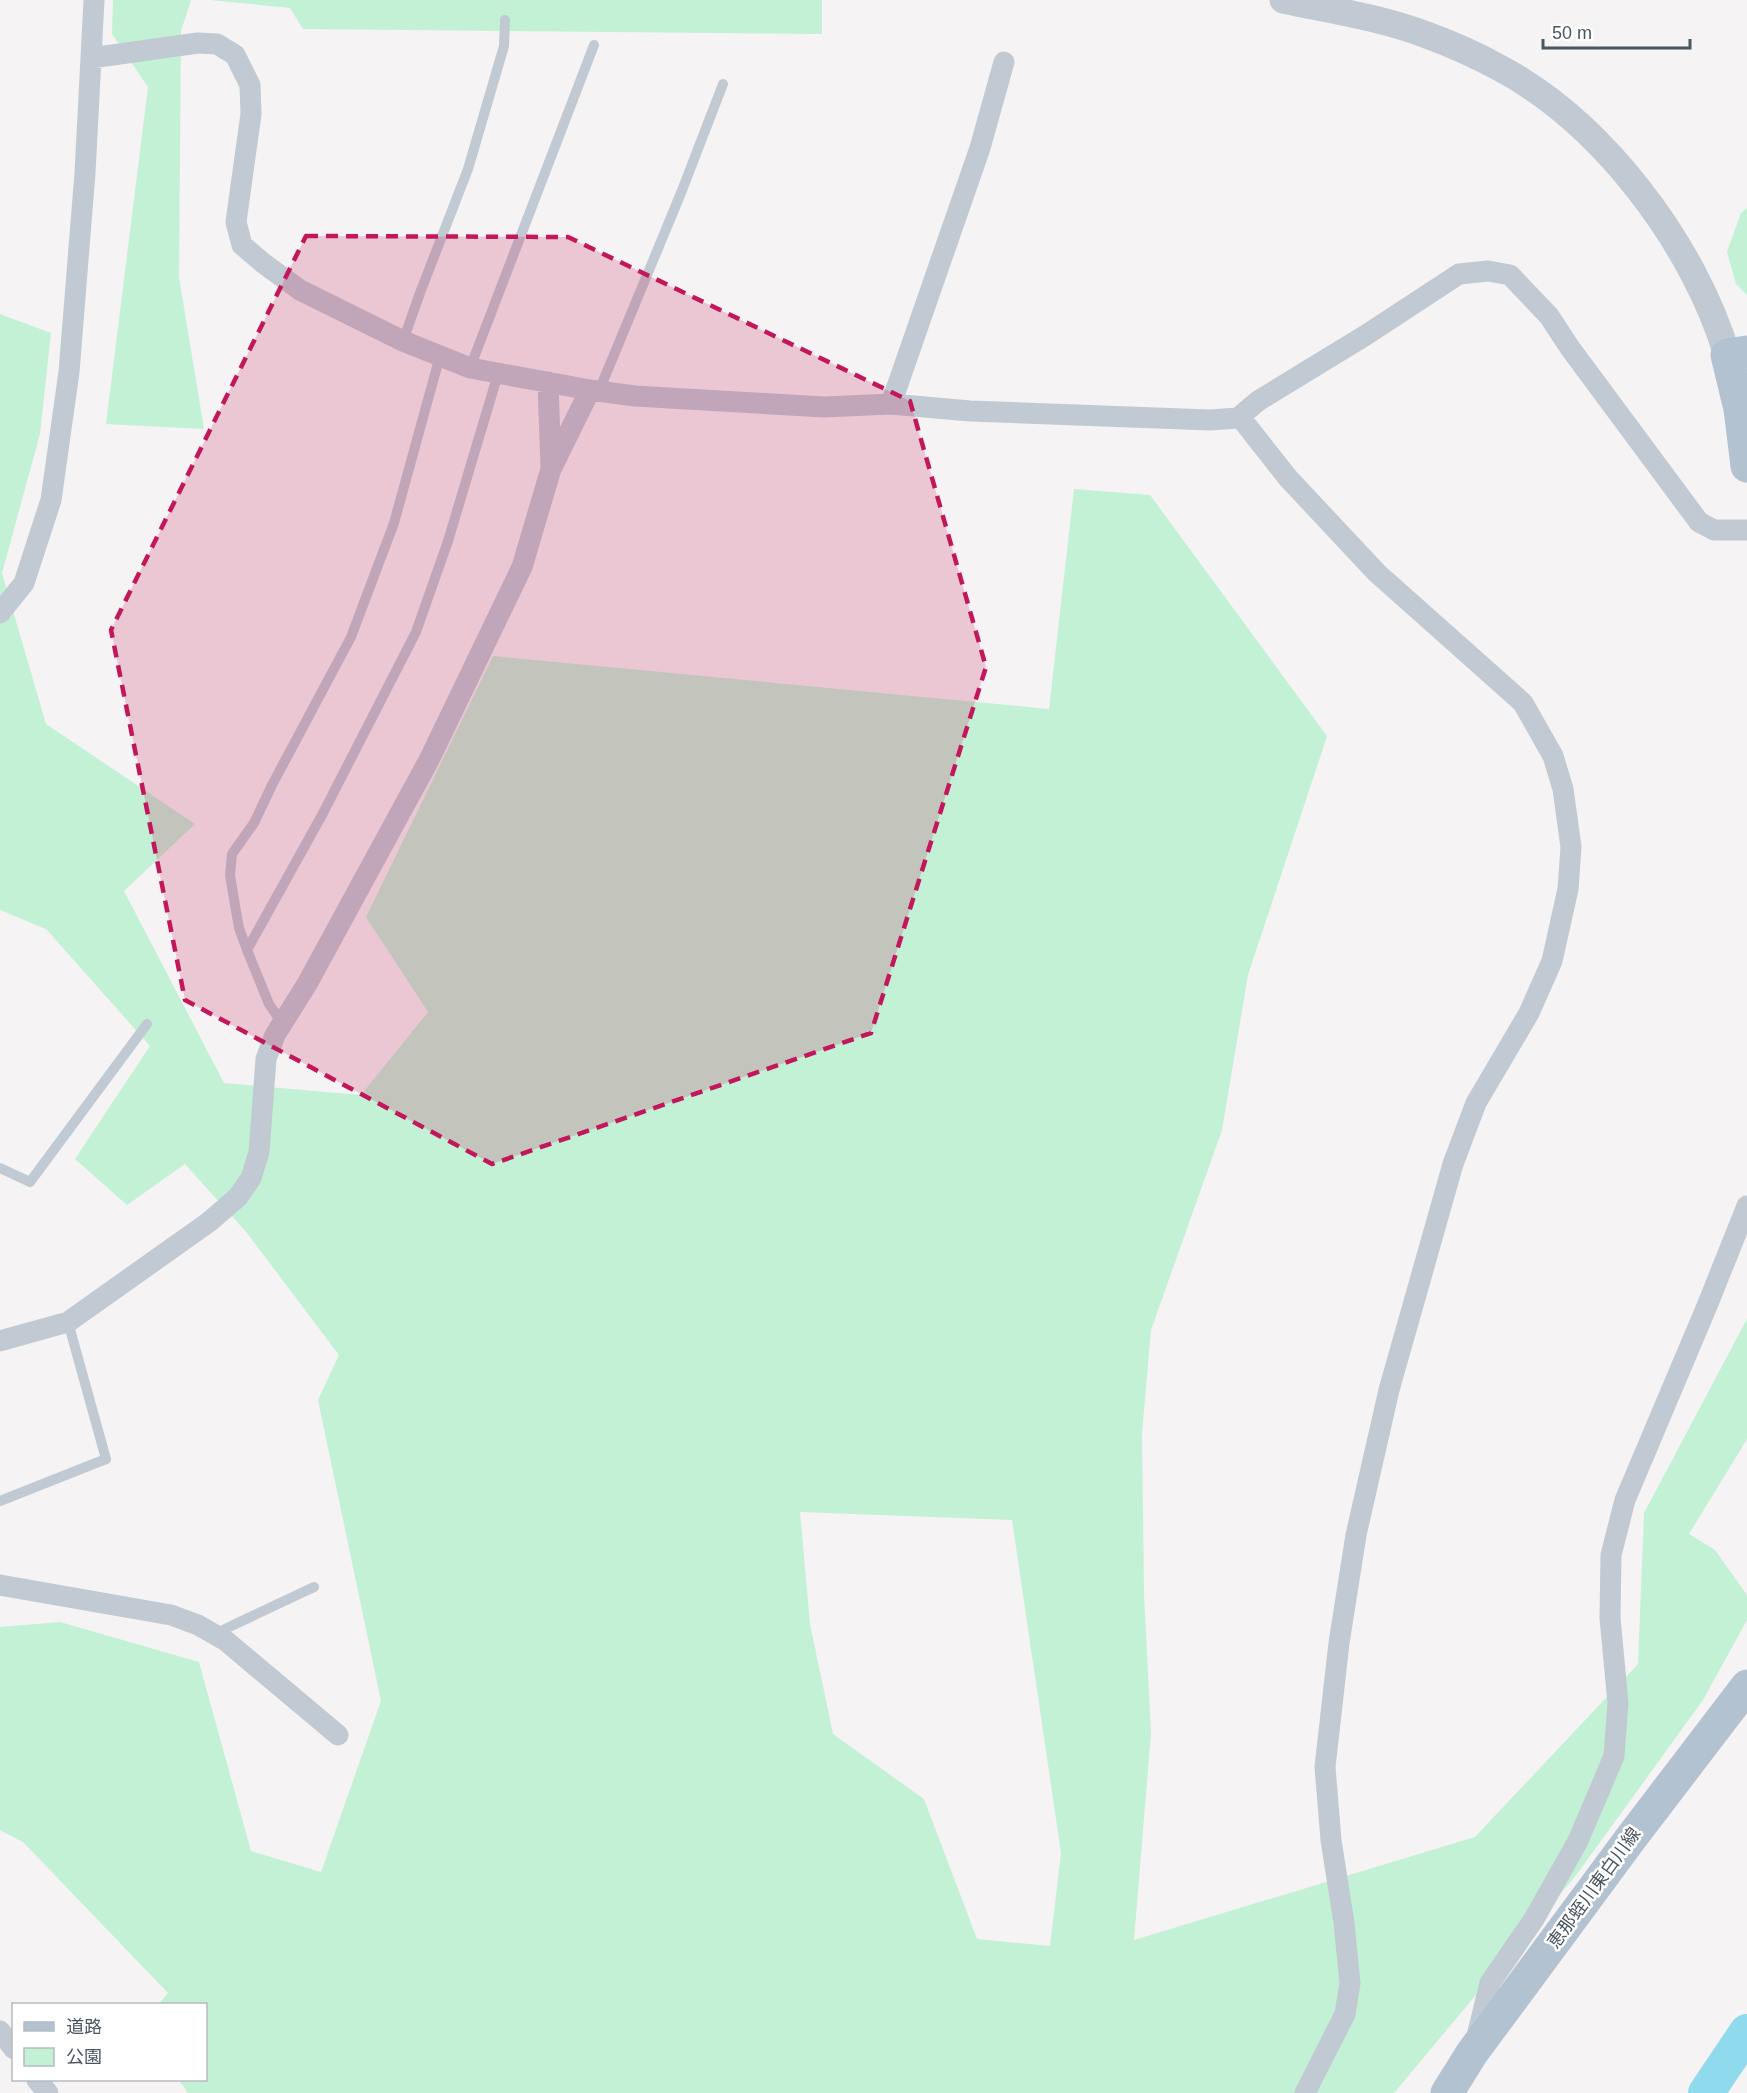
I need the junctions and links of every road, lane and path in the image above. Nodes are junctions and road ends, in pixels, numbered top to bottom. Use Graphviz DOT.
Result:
graph roads {
  1 [pos="94,0"];
  2 [pos="1296,1"];
  3 [pos="505,20"];
  4 [pos="594,45"];
  5 [pos="91,58"];
  6 [pos="1004,63"];
  7 [pos="723,84"];
  8 [pos="403,341"];
  9 [pos="1737,354"];
  10 [pos="440,356"];
  11 [pos="470,368"];
  12 [pos="498,374"];
  13 [pos="548,382"];
  14 [pos="595,390"];
  15 [pos="891,404"];
  16 [pos="1240,417"];
  17 [pos="1747,466"];
  18 [pos="551,469"];
  19 [pos="1747,530"];
  20 [pos="0,613"];
  21 [pos="247,950"];
  22 [pos="282,1023"];
  23 [pos="147,1024"];
  24 [pos="0,1168"];
  25 [pos="1747,1206"];
  26 [pos="68,1322"];
  27 [pos="0,1341"];
  28 [pos="0,1501"];
  29 [pos="0,1585"];
  30 [pos="314,1587"];
  31 [pos="217,1635"];
  32 [pos="1747,1686"];
  33 [pos="338,1735"];
  34 [pos="0,2031"];
  35 [pos="12,2046"];
  36 [pos="1472,2053"];
  37 [pos="39,2081"];
  38 [pos="48,2093"];
  39 [pos="1305,2093"];
  40 [pos="1447,2093"];
  1 -- 5 [label="street"];
  2 -- 9 [label="street"];
  3 -- 8 [label="lane"];
  4 -- 11 [label="lane"];
  5 -- 8 [label="street"];
  5 -- 20 [label="street"];
  6 -- 15 [label="street"];
  7 -- 14 [label="lane"];
  8 -- 10 [label="street"];
  9 -- 17 [label="main road"];
  10 -- 11 [label="street"];
  10 -- 21 [label="lane"];
  11 -- 12 [label="street"];
  12 -- 13 [label="street"];
  12 -- 21 [label="lane"];
  13 -- 14 [label="street"];
  13 -- 18 [label="street"];
  14 -- 15 [label="street"];
  14 -- 18 [label="street"];
  15 -- 16 [label="street"];
  16 -- 19 [label="street"];
  16 -- 39 [label="street"];
  18 -- 22 [label="street"];
  21 -- 22 [label="lane"];
  22 -- 26 [label="street"];
  23 -- 24 [label="lane"];
  25 -- 36 [label="street"];
  26 -- 27 [label="street"];
  26 -- 28 [label="lane"];
  29 -- 31 [label="street"];
  30 -- 31 [label="lane"];
  31 -- 33 [label="street"];
  32 -- 36 [label="main road, 恵那蛭川東白川線"];
  34 -- 35 [label="street"];
  36 -- 40 [label="main road, 恵那蛭川東白川線"];
  37 -- 38 [label="street"];
}
